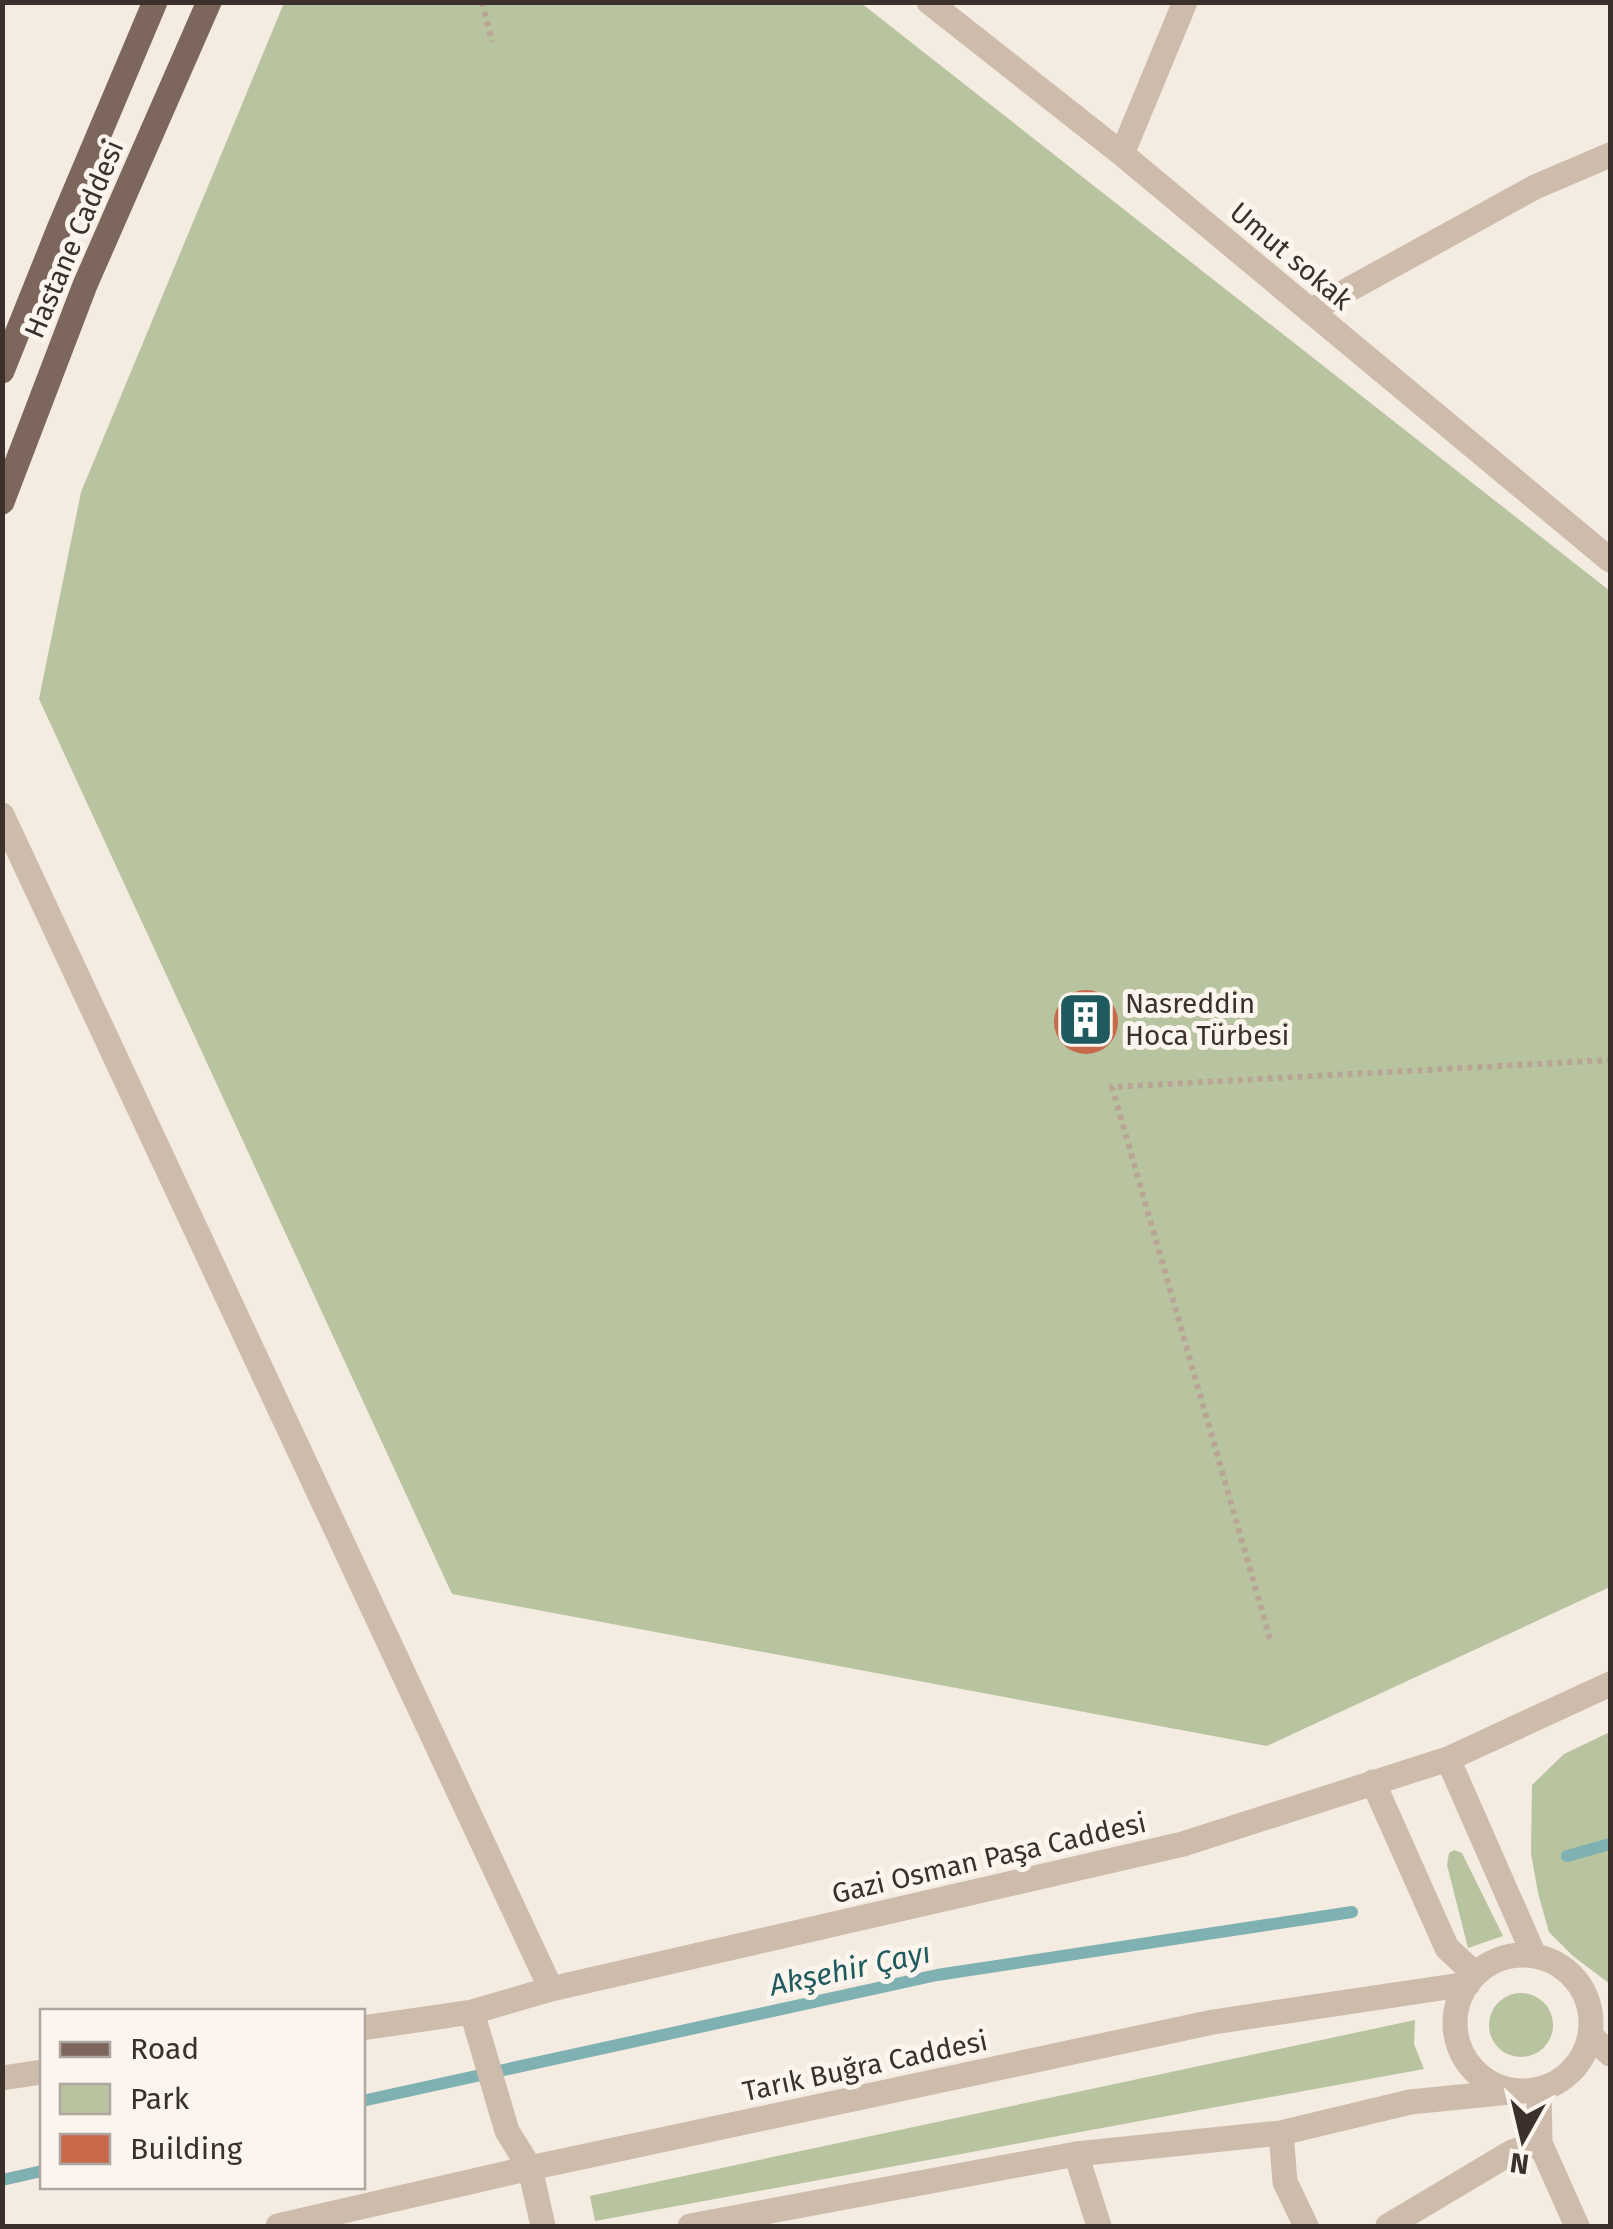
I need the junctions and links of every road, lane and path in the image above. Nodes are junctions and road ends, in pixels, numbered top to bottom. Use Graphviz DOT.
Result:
graph roads {
  1 [pos="155,2"];
  2 [pos="209,2"];
  3 [pos="482,2"];
  4 [pos="928,2"];
  5 [pos="1184,2"];
  6 [pos="492,42"];
  7 [pos="1122,154"];
  8 [pos="1610,156"];
  9 [pos="1310,311"];
  10 [pos="2,370"];
  11 [pos="2,502"];
  12 [pos="1610,560"];
  13 [pos="2,815"];
  14 [pos="1610,1060"];
  15 [pos="1270,1639"];
  16 [pos="1610,1684"];
  17 [pos="1448,1759"];
  18 [pos="1373,1782"];
  19 [pos="1534,1956"];
  20 [pos="1471,1979"];
  21 [pos="551,1989"];
  22 [pos="472,2012"];
  23 [pos="365,2028"];
  24 [pos="1601,2045"];
  25 [pos="40,2072"];
  26 [pos="2,2078"];
  27 [pos="1530,2090"];
  28 [pos="1281,2133"];
  29 [pos="1540,2143"];
  30 [pos="1076,2154"];
  31 [pos="530,2168"];
  32 [pos="278,2226"];
  33 [pos="542,2226"];
  34 [pos="690,2226"];
  35 [pos="1099,2226"];
  36 [pos="1306,2226"];
  37 [pos="1388,2226"];
  38 [pos="1577,2226"];
  1 -- 10 [label="main road, Hastane Caddesi"];
  2 -- 11 [label="main road, Hastane Caddesi"];
  3 -- 6 [label="path"];
  4 -- 7 [label="street, Umut sokak"];
  5 -- 7 [label="street"];
  7 -- 9 [label="street, Umut sokak"];
  8 -- 9 [label="street"];
  9 -- 12 [label="street, Umut sokak"];
  13 -- 21 [label="street"];
  14 -- 15 [label="path"];
  16 -- 17 [label="street, Gazi Osman Paşa Caddesi"];
  17 -- 18 [label="street, Gazi Osman Paşa Caddesi"];
  17 -- 19 [label="street"];
  18 -- 20 [label="street"];
  18 -- 21 [label="street, Gazi Osman Paşa Caddesi"];
  19 -- 20 [label="street"];
  19 -- 24 [label="street"];
  20 -- 27 [label="street"];
  20 -- 31 [label="street, Tarık Buğra Caddesi"];
  21 -- 22 [label="street, Gazi Osman Paşa Caddesi"];
  22 -- 23 [label="street, Gazi Osman Paşa Caddesi"];
  22 -- 31 [label="street"];
  24 -- 27 [label="street"];
  25 -- 26 [label="street"];
  27 -- 28 [label="street"];
  27 -- 29 [label="street"];
  28 -- 30 [label="street"];
  28 -- 36 [label="street"];
  29 -- 37 [label="street"];
  29 -- 38 [label="street"];
  30 -- 34 [label="street"];
  30 -- 35 [label="street"];
  31 -- 32 [label="street, Tarık Buğra Caddesi"];
  31 -- 33 [label="street"];
}
